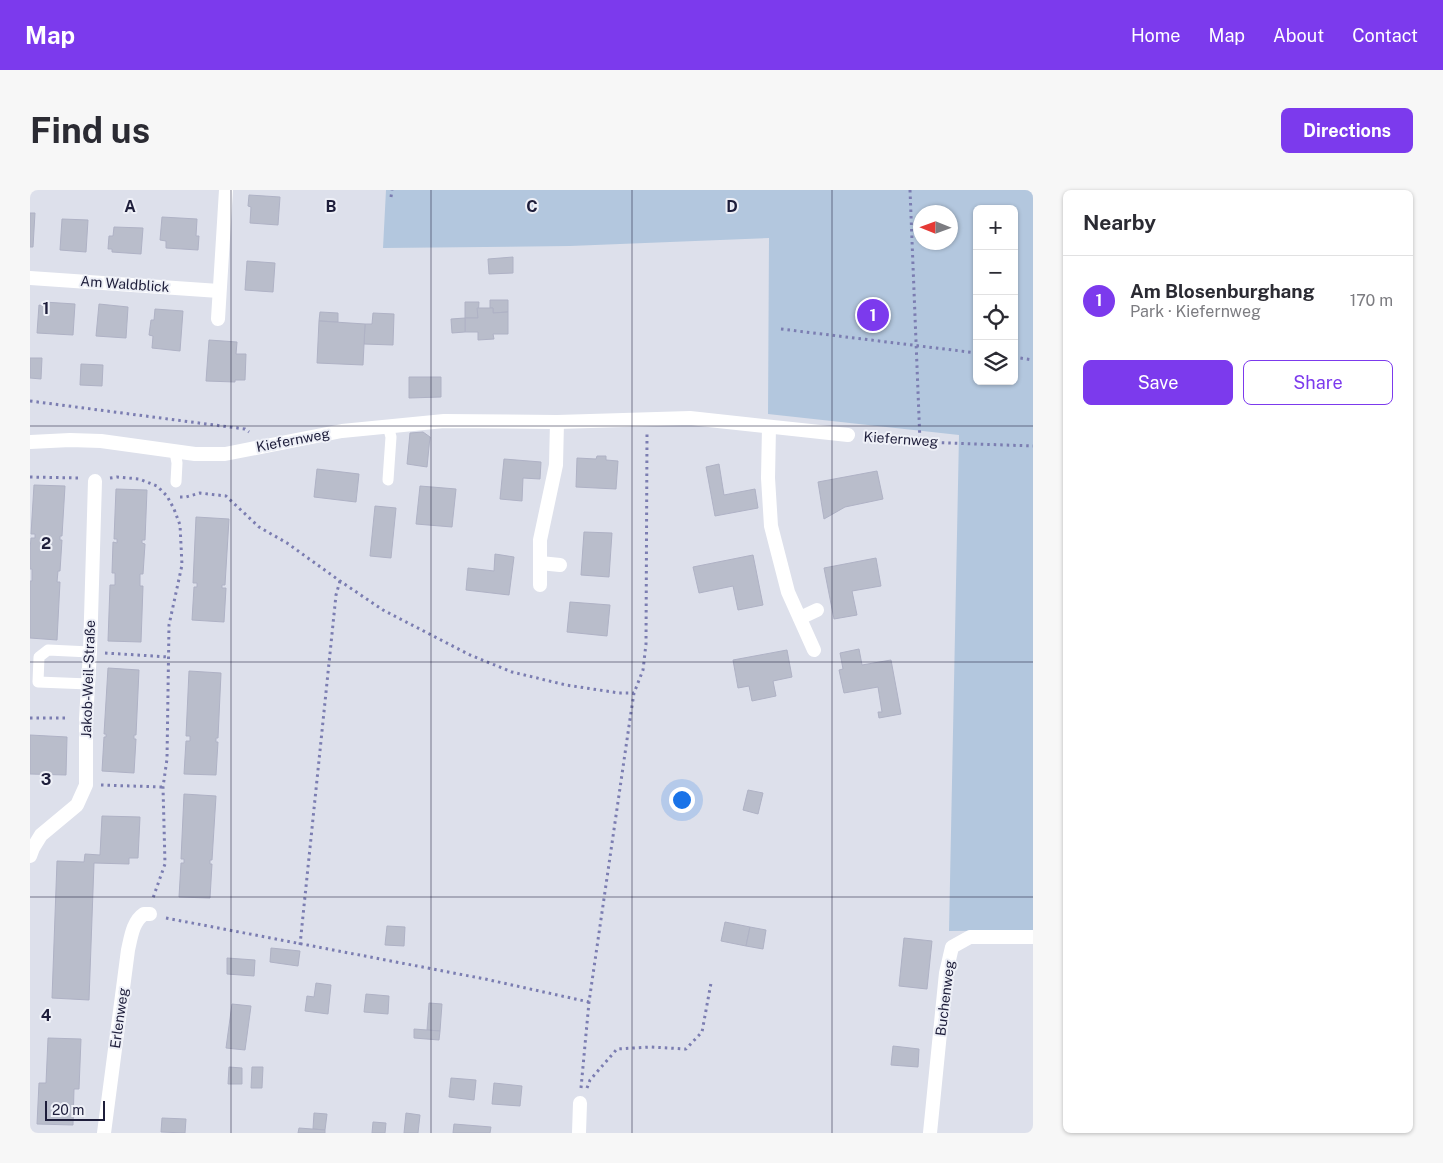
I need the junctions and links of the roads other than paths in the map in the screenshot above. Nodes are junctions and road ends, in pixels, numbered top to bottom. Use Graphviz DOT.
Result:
graph roads {
  1 [pos="226,190"];
  2 [pos="30,278"];
  3 [pos="219,291"];
  4 [pos="218,319"];
  5 [pos="557,422"];
  6 [pos="388,426"];
  7 [pos="769,427"];
  8 [pos="848,435"];
  9 [pos="30,442"];
  10 [pos="175,452"];
  11 [pos="388,480"];
  12 [pos="95,482"];
  13 [pos="176,482"];
  14 [pos="540,563"];
  15 [pos="560,565"];
  16 [pos="540,585"];
  17 [pos="817,610"];
  18 [pos="800,618"];
  19 [pos="814,650"];
  20 [pos="90,652"];
  21 [pos="89,684"];
  22 [pos="30,856"];
  23 [pos="151,908"];
  24 [pos="1033,937"];
  25 [pos="580,1103"];
  26 [pos="104,1133"];
  27 [pos="580,1133"];
  28 [pos="930,1133"];
  1 -- 3 [label="street"];
  2 -- 3 [label="street, Am Waldblick"];
  3 -- 4 [label="street"];
  5 -- 6 [label="street, Kiefernweg"];
  5 -- 7 [label="street, Kiefernweg"];
  5 -- 14 [label="street"];
  6 -- 10 [label="street, Kiefernweg"];
  6 -- 11 [label="lane"];
  7 -- 8 [label="street, Kiefernweg"];
  7 -- 18 [label="street"];
  9 -- 10 [label="street, Kiefernweg"];
  10 -- 13 [label="lane"];
  12 -- 20 [label="street, Jakob-Weil-Straße"];
  14 -- 15 [label="street"];
  14 -- 16 [label="street"];
  17 -- 18 [label="street"];
  18 -- 19 [label="street"];
  20 -- 21 [label="street, Jakob-Weil-Straße"];
  20 -- 21 [label="lane"];
  21 -- 22 [label="street, Jakob-Weil-Straße"];
  23 -- 26 [label="street, Erlenweg"];
  24 -- 28 [label="street, Buchenweg"];
  25 -- 27 [label="street"];
}
